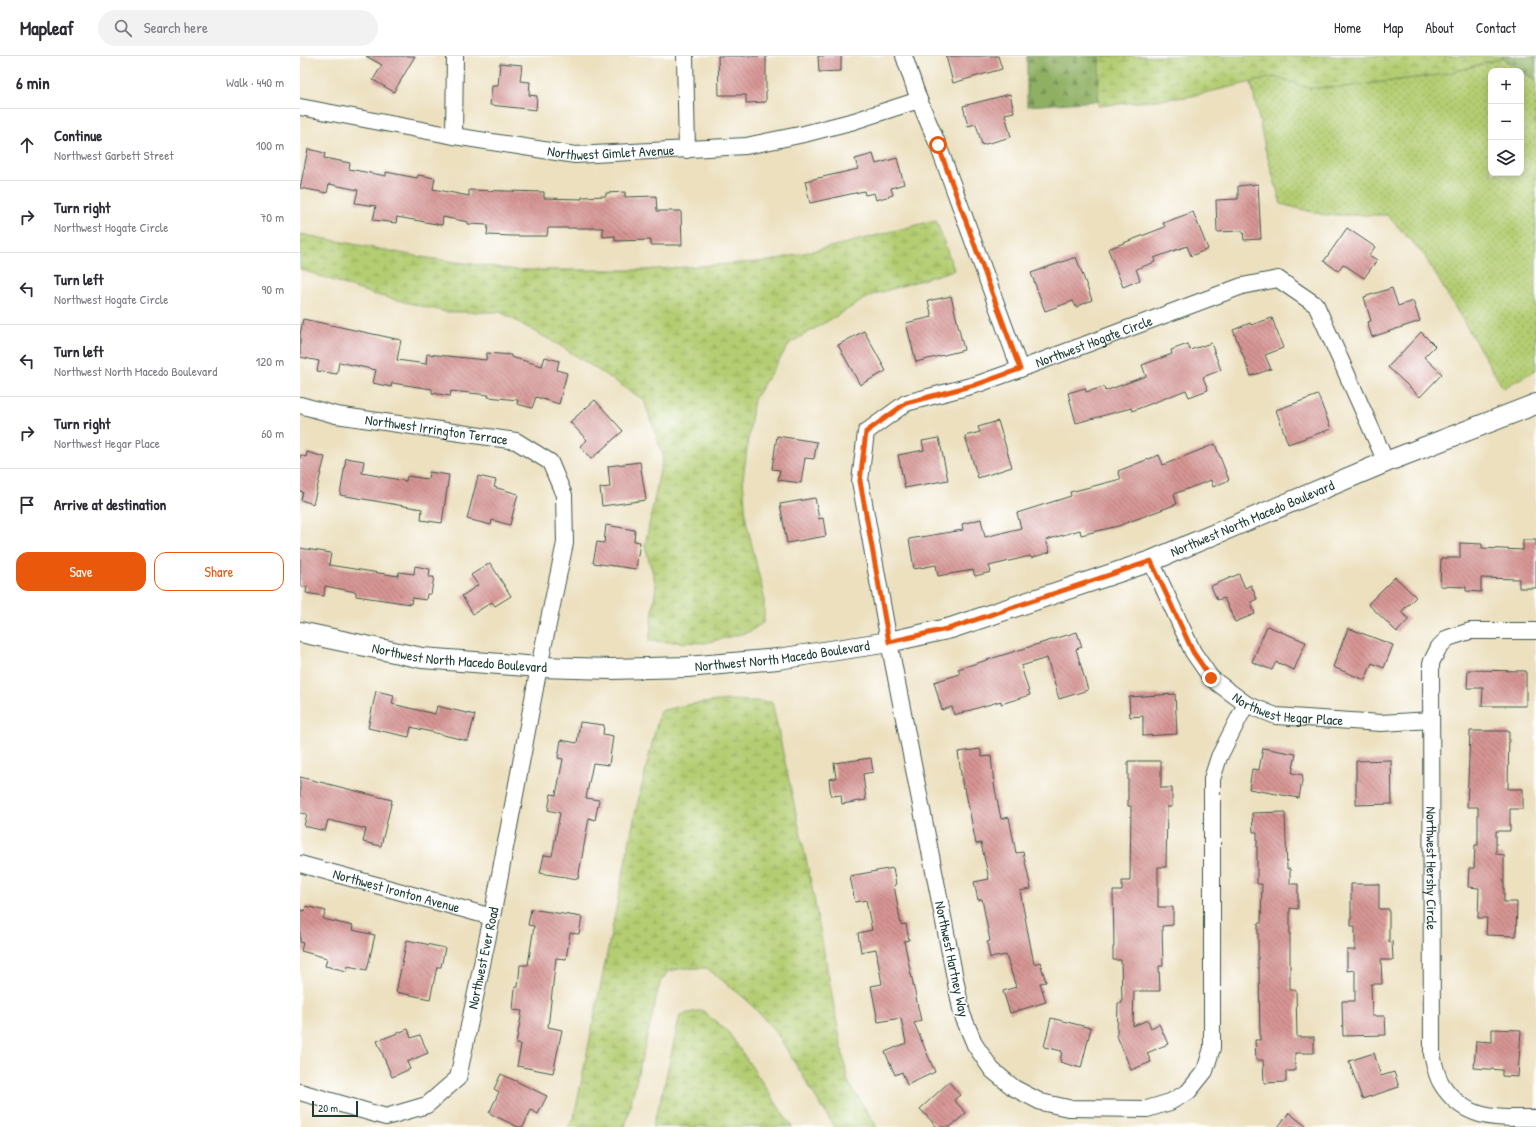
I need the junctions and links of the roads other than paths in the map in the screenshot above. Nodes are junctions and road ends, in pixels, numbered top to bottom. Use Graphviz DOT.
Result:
graph roads {
  1 [pos="455,56"];
  2 [pos="685,56"];
  3 [pos="904,56"];
  4 [pos="919,100"];
  5 [pos="300,107"];
  6 [pos="454,136"];
  7 [pos="687,150"];
  8 [pos="1020,369"];
  9 [pos="1536,404"];
  10 [pos="300,405"];
  11 [pos="1386,462"];
  12 [pos="1151,561"];
  13 [pos="1536,631"];
  14 [pos="300,632"];
  15 [pos="889,642"];
  16 [pos="539,667"];
  17 [pos="1246,704"];
  18 [pos="1432,720"];
  19 [pos="300,864"];
  20 [pos="492,917"];
  21 [pos="300,1092"];
  22 [pos="1536,1118"];
  1 -- 6 [label="street"];
  2 -- 7 [label="street"];
  3 -- 4 [label="street"];
  4 -- 7 [label="street, Northwest Gimlet Avenue"];
  4 -- 8 [label="street"];
  5 -- 6 [label="street, Northwest Gimlet Avenue"];
  6 -- 7 [label="street, Northwest Gimlet Avenue"];
  8 -- 11 [label="street, Northwest Hogate Circle"];
  8 -- 15 [label="street, Northwest Hogate Circle"];
  9 -- 11 [label="street, Northwest North Macedo Boulevard"];
  10 -- 16 [label="street, Northwest Irrington Terrace"];
  11 -- 12 [label="street, Northwest North Macedo Boulevard"];
  12 -- 15 [label="street, Northwest North Macedo Boulevard"];
  12 -- 17 [label="street, Northwest Hegar Place"];
  13 -- 18 [label="street, Northwest Hershy Circle"];
  14 -- 16 [label="street, Northwest North Macedo Boulevard"];
  15 -- 16 [label="street, Northwest North Macedo Boulevard"];
  15 -- 17 [label="street, Northwest Hartney Way"];
  16 -- 20 [label="street, Northwest Ever Road"];
  17 -- 18 [label="street, Northwest Hegar Place"];
  18 -- 22 [label="street, Northwest Hershy Circle"];
  19 -- 20 [label="street, Northwest Ironton Avenue"];
  20 -- 21 [label="street, Northwest Ever Road"];
}
